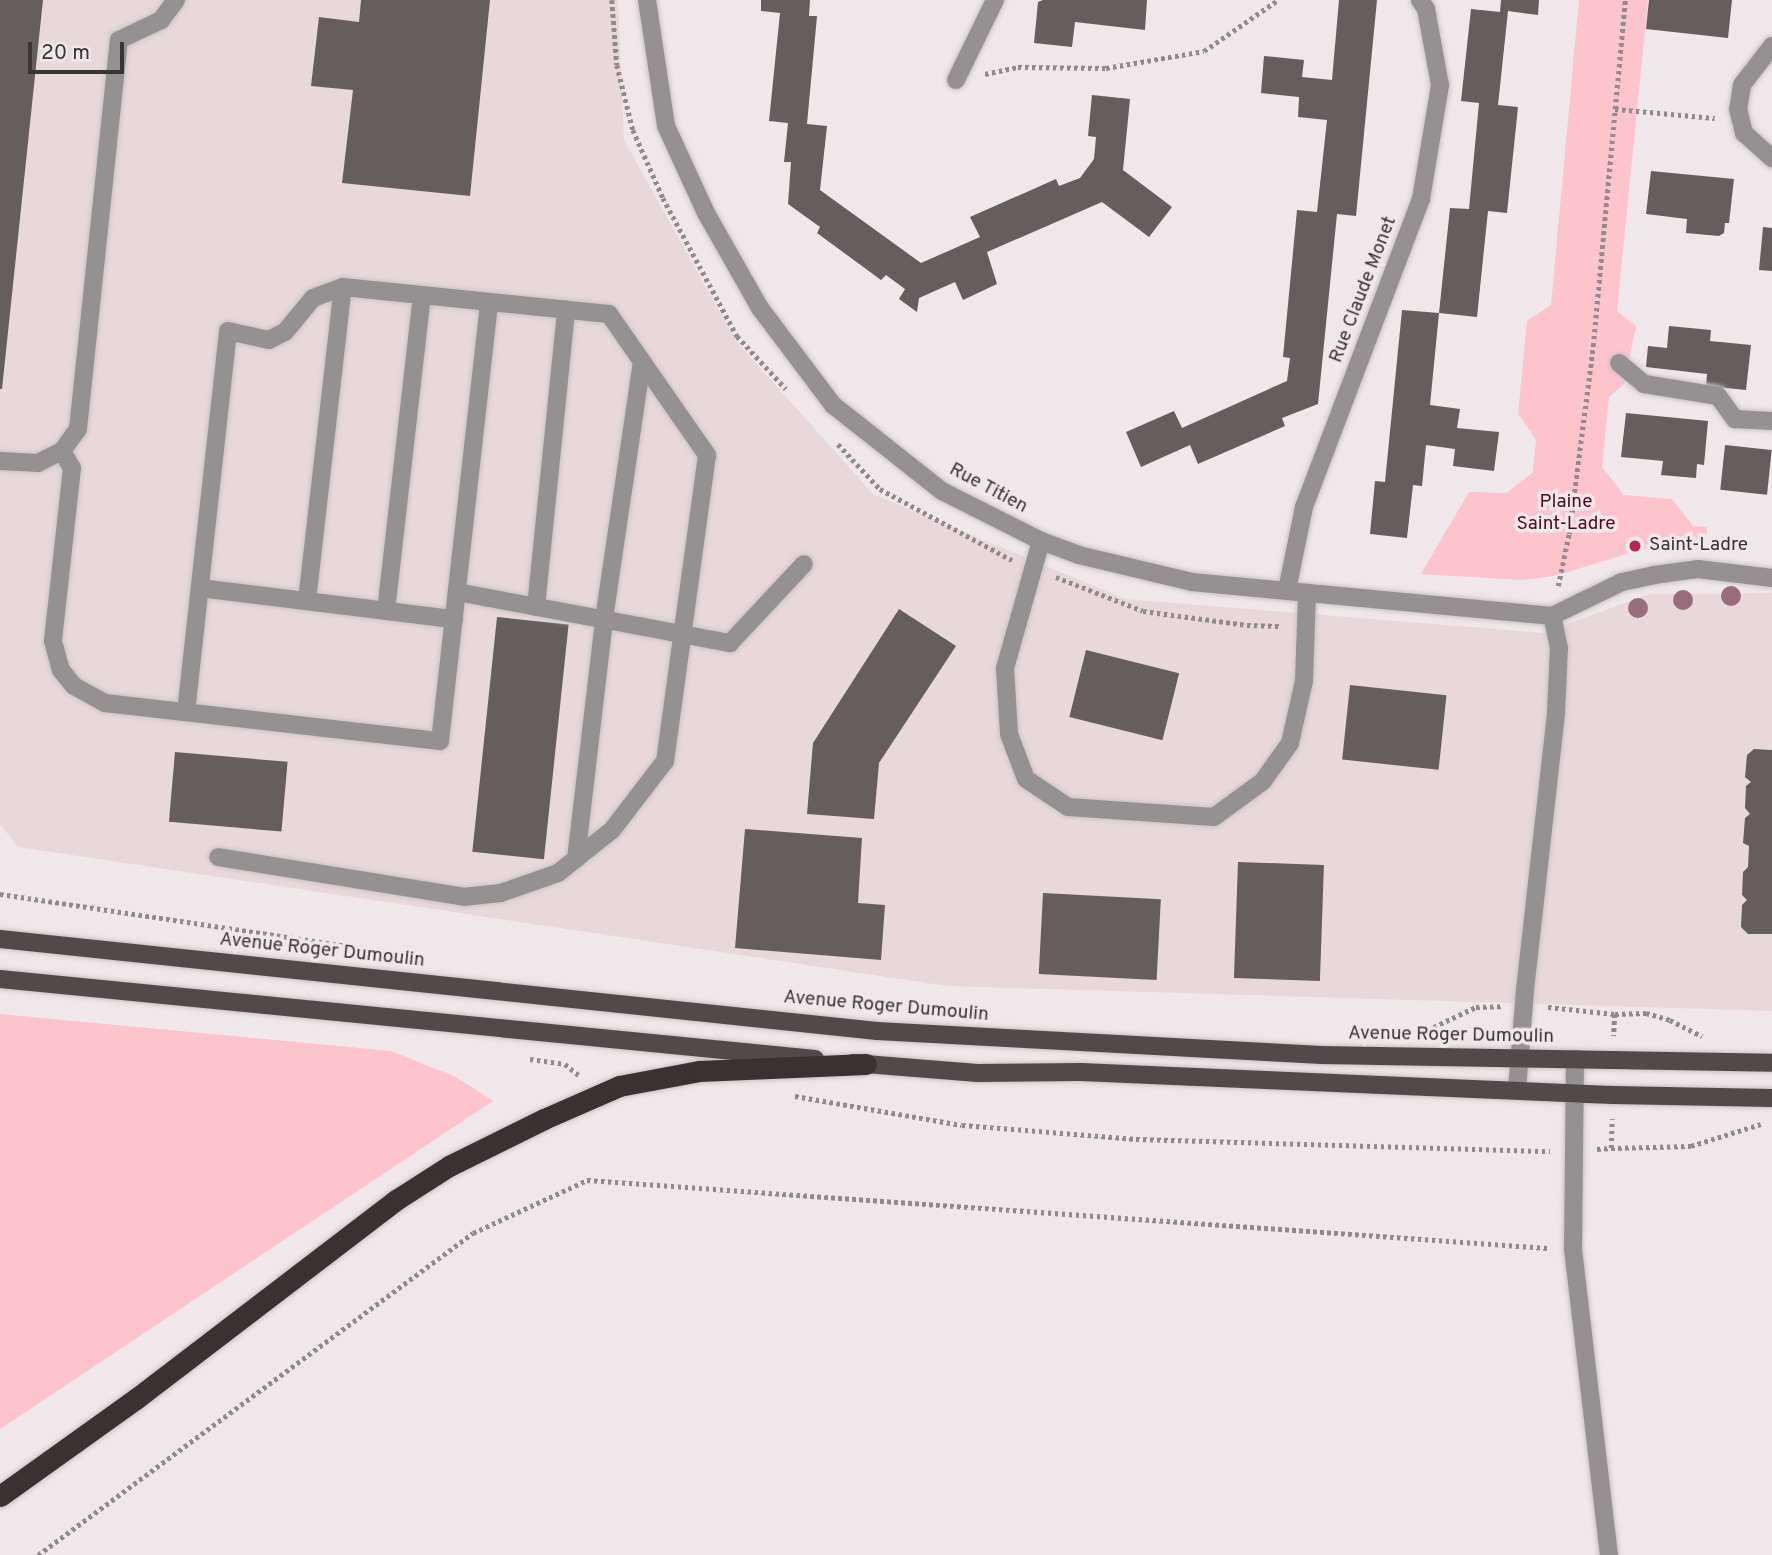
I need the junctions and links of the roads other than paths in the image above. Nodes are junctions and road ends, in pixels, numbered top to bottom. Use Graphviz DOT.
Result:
graph roads {
  1 [pos="176,0"];
  2 [pos="647,0"];
  3 [pos="995,0"];
  4 [pos="1420,0"];
  5 [pos="1772,46"];
  6 [pos="956,80"];
  7 [pos="1772,158"];
  8 [pos="343,287"];
  9 [pos="422,295"];
  10 [pos="489,303"];
  11 [pos="566,310"];
  12 [pos="642,362"];
  13 [pos="1619,362"];
  14 [pos="1772,421"];
  15 [pos="62,451"];
  16 [pos="0,461"];
  17 [pos="1041,541"];
  18 [pos="804,564"];
  19 [pos="1772,578"];
  20 [pos="200,588"];
  21 [pos="1287,590"];
  22 [pos="457,592"];
  23 [pos="1307,595"];
  24 [pos="307,601"];
  25 [pos="536,607"];
  26 [pos="386,611"];
  27 [pos="1552,616"];
  28 [pos="454,619"];
  29 [pos="604,619"];
  30 [pos="684,634"];
  31 [pos="186,712"];
  32 [pos="218,857"];
  33 [pos="576,859"];
  34 [pos="0,939"];
  35 [pos="0,979"];
  36 [pos="1520,1058"];
  37 [pos="1575,1059"];
  38 [pos="1772,1063"];
  39 [pos="866,1064"];
  40 [pos="1517,1090"];
  41 [pos="1575,1093"];
  42 [pos="1772,1098"];
  43 [pos="0,1496"];
  44 [pos="1609,1555"];
  1 -- 15 [label="street"];
  2 -- 17 [label="street, Rue Titien"];
  3 -- 6 [label="street"];
  4 -- 21 [label="street, Rue Claude Monet"];
  5 -- 7 [label="street"];
  8 -- 9 [label="street"];
  8 -- 20 [label="street"];
  8 -- 24 [label="street"];
  9 -- 10 [label="street"];
  9 -- 26 [label="street"];
  10 -- 11 [label="street"];
  10 -- 22 [label="street"];
  11 -- 12 [label="street"];
  11 -- 25 [label="street"];
  12 -- 29 [label="street"];
  12 -- 30 [label="street"];
  13 -- 14 [label="street"];
  15 -- 16 [label="street"];
  15 -- 31 [label="street"];
  17 -- 21 [label="street, Rue Titien"];
  17 -- 23 [label="street"];
  18 -- 30 [label="street"];
  19 -- 27 [label="street"];
  20 -- 24 [label="street"];
  20 -- 31 [label="street"];
  21 -- 23 [label="street, Rue Titien"];
  22 -- 25 [label="street"];
  22 -- 28 [label="street"];
  23 -- 27 [label="street, Rue Titien"];
  24 -- 26 [label="street"];
  25 -- 29 [label="street"];
  26 -- 28 [label="street"];
  27 -- 36 [label="street"];
  28 -- 31 [label="street"];
  29 -- 30 [label="street"];
  29 -- 33 [label="street"];
  30 -- 33 [label="street"];
  32 -- 33 [label="street"];
  34 -- 36 [label="main road, Avenue Roger Dumoulin"];
  35 -- 39 [label="main road"];
  36 -- 37 [label="main road, Avenue Roger Dumoulin"];
  36 -- 40 [label="street"];
  37 -- 38 [label="main road, Avenue Roger Dumoulin"];
  37 -- 41 [label="street"];
  39 -- 40 [label="main road"];
  39 -- 43 [label="highway"];
  40 -- 41 [label="main road"];
  41 -- 42 [label="main road"];
  41 -- 44 [label="street"];
}
